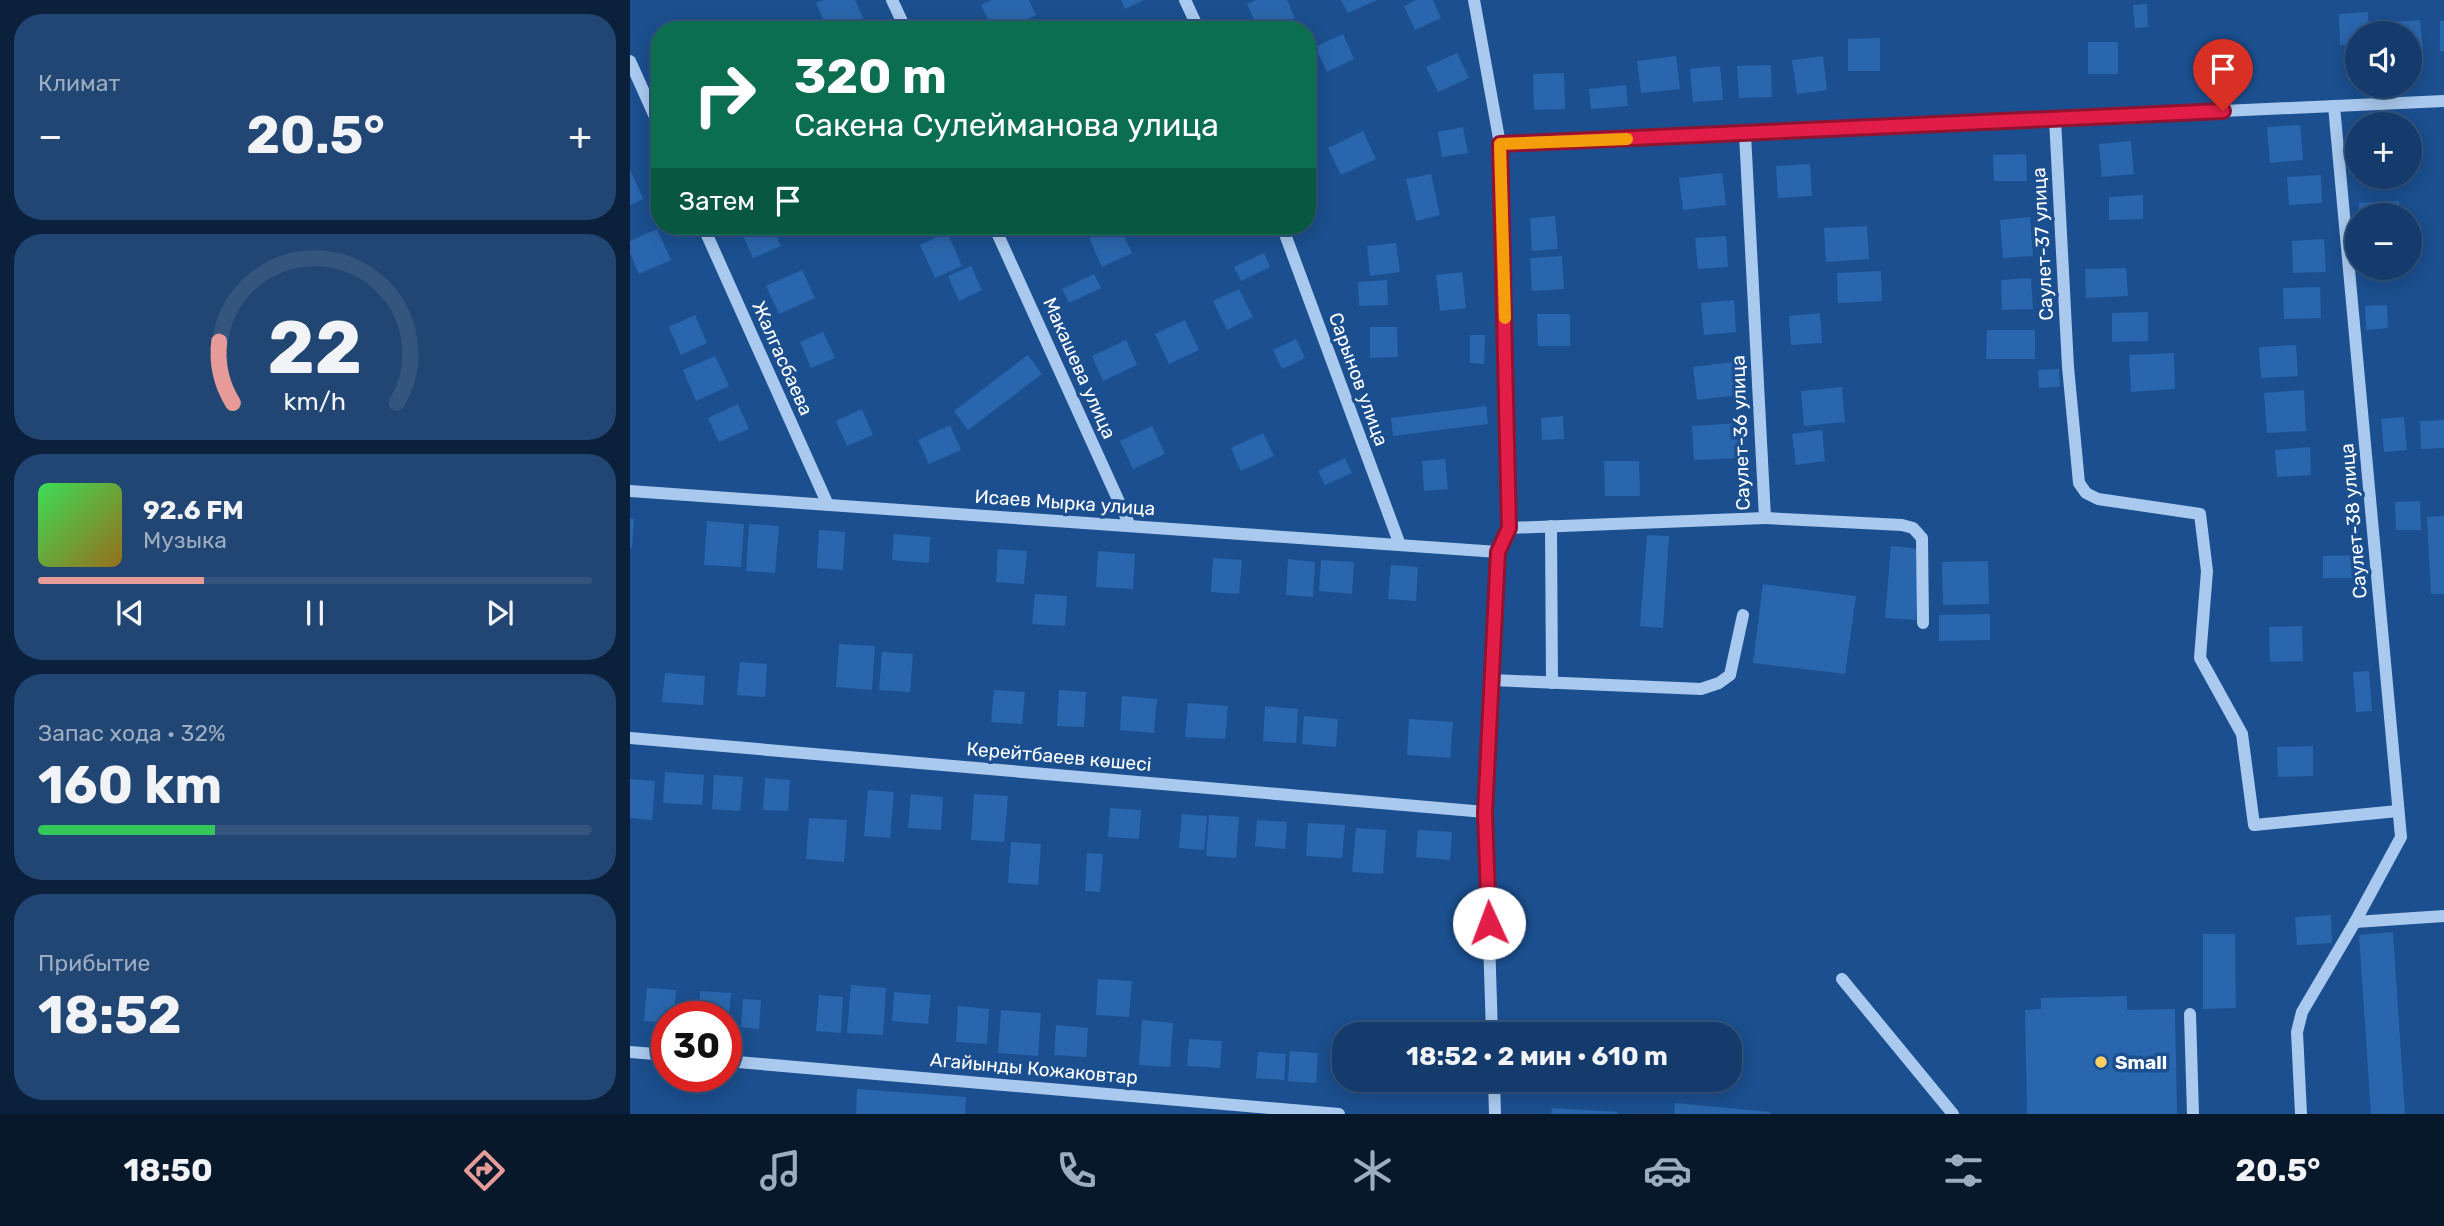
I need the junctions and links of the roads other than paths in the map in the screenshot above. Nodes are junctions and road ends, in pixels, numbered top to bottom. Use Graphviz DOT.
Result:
graph roads {
  1 [pos="892,0"];
  2 [pos="1185,0"];
  3 [pos="1474,0"];
  4 [pos="902,21"];
  5 [pos="1195,21"];
  6 [pos="630,61"];
  7 [pos="2444,101"];
  8 [pos="2334,106"];
  9 [pos="651,108"];
  10 [pos="2055,119"];
  11 [pos="1745,134"];
  12 [pos="1500,144"];
  13 [pos="707,235"];
  14 [pos="998,235"];
  15 [pos="1285,235"];
  16 [pos="630,491"];
  17 [pos="828,505"];
  18 [pos="1765,518"];
  19 [pos="1130,526"];
  20 [pos="1550,526"];
  21 [pos="1509,528"];
  22 [pos="1400,545"];
  23 [pos="1498,552"];
  24 [pos="1743,615"];
  25 [pos="1923,623"];
  26 [pos="1492,680"];
  27 [pos="1552,683"];
  28 [pos="630,738"];
  29 [pos="2398,811"];
  30 [pos="1485,813"];
  31 [pos="2444,916"];
  32 [pos="2355,922"];
  33 [pos="1842,979"];
  34 [pos="2190,1014"];
  35 [pos="1492,1022"];
  36 [pos="630,1052"];
  37 [pos="651,1054"];
  38 [pos="742,1061"];
  39 [pos="1494,1092"];
  40 [pos="1339,1114"];
  41 [pos="1495,1114"];
  42 [pos="1953,1114"];
  43 [pos="2193,1114"];
  44 [pos="2301,1114"];
  1 -- 4 [label="street"];
  2 -- 5 [label="street"];
  3 -- 12 [label="street"];
  6 -- 9 [label="street"];
  7 -- 8 [label="street"];
  8 -- 10 [label="street"];
  8 -- 29 [label="street, Саулет-38 улица"];
  10 -- 11 [label="street"];
  10 -- 29 [label="street, Саулет-37 улица"];
  11 -- 12 [label="street"];
  11 -- 18 [label="street, Саулет-36 улица"];
  12 -- 21 [label="street"];
  13 -- 17 [label="street, Жалгасбаева"];
  14 -- 19 [label="street, Макашева улица"];
  15 -- 22 [label="street, Сарынов улица"];
  16 -- 17 [label="street, Исаев Мырка улица"];
  17 -- 19 [label="street, Исаев Мырка улица"];
  18 -- 20 [label="street, Саулет-36 улица"];
  18 -- 25 [label="street"];
  19 -- 22 [label="street, Исаев Мырка улица"];
  20 -- 21 [label="street, Саулет-36 улица"];
  20 -- 27 [label="street"];
  21 -- 23 [label="street"];
  22 -- 23 [label="street, Исаев Мырка улица"];
  23 -- 26 [label="street"];
  24 -- 27 [label="street"];
  26 -- 27 [label="street"];
  26 -- 30 [label="street"];
  28 -- 30 [label="street, Керейтбаеев көшесі"];
  29 -- 32 [label="street, Саулет-38 улица"];
  30 -- 35 [label="street"];
  31 -- 32 [label="street"];
  32 -- 44 [label="street, Саулет-38 улица"];
  33 -- 42 [label="street"];
  34 -- 43 [label="street"];
  36 -- 37 [label="street"];
  38 -- 40 [label="street, Агайынды Кожаковтар"];
  39 -- 41 [label="street"];
}
